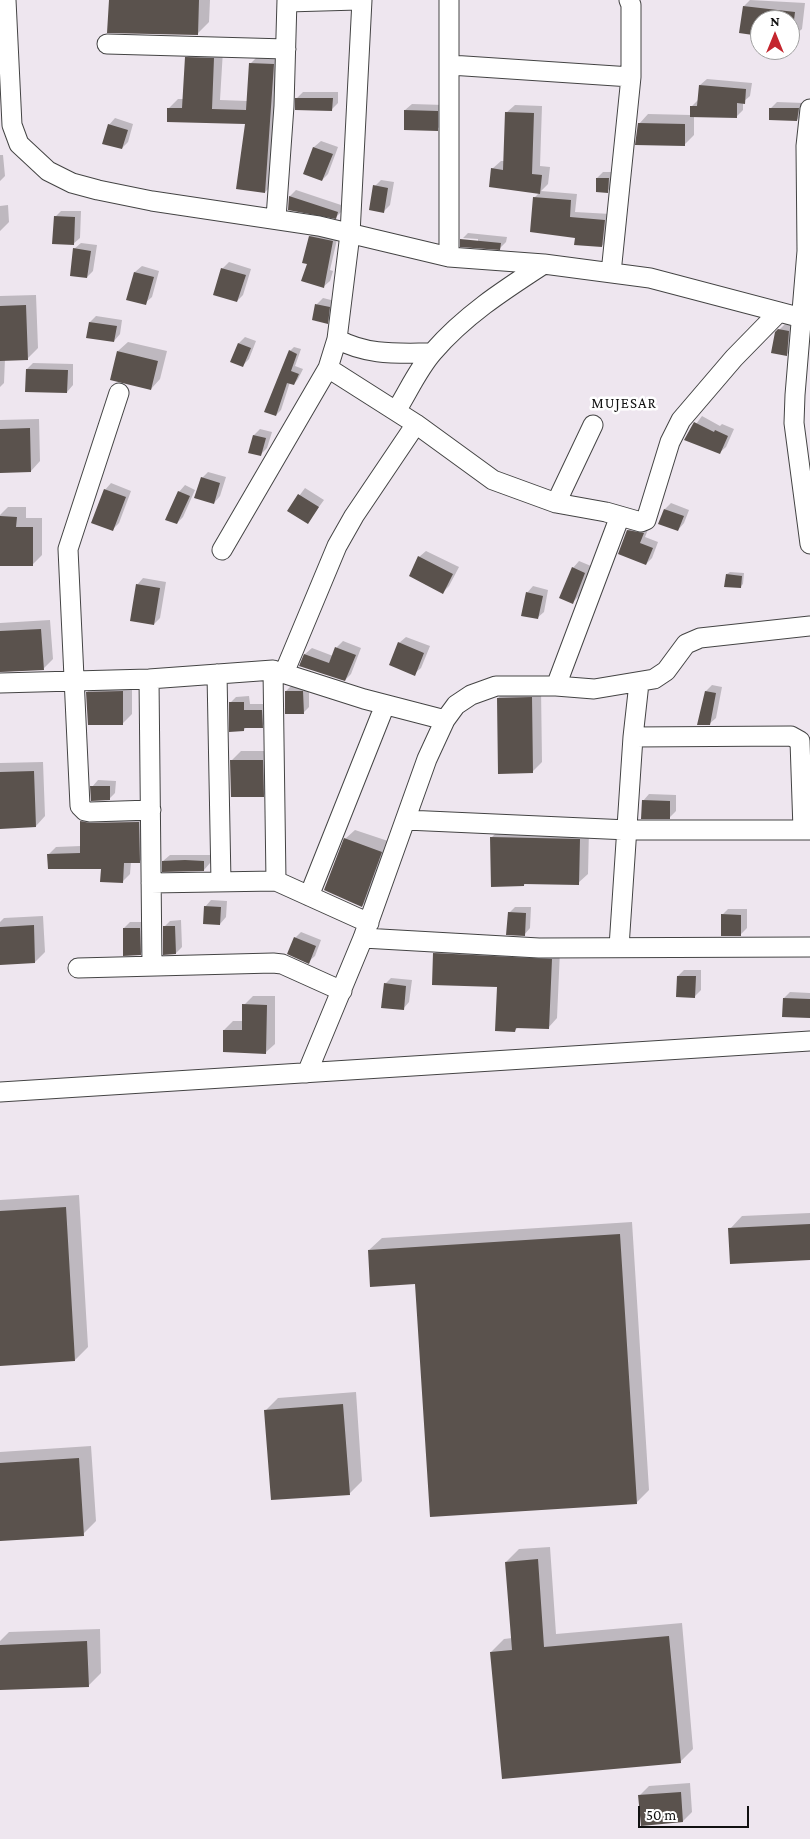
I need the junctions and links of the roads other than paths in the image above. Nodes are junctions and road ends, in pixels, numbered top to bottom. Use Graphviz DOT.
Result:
graph roads {
  1 [pos="6,0"];
  2 [pos="358,0"];
  3 [pos="362,0"];
  4 [pos="449,0"];
  5 [pos="628,0"];
  6 [pos="287,1"];
  7 [pos="107,44"];
  8 [pos="286,49"];
  9 [pos="450,65"];
  10 [pos="631,77"];
  11 [pos="810,109"];
  12 [pos="276,218"];
  13 [pos="350,234"];
  14 [pos="449,257"];
  15 [pos="544,264"];
  16 [pos="611,273"];
  17 [pos="779,312"];
  18 [pos="806,320"];
  19 [pos="337,339"];
  20 [pos="432,353"];
  21 [pos="328,368"];
  22 [pos="119,393"];
  23 [pos="396,411"];
  24 [pos="416,424"];
  25 [pos="593,425"];
  26 [pos="556,504"];
  27 [pos="620,516"];
  28 [pos="810,544"];
  29 [pos="222,550"];
  30 [pos="810,626"];
  31 [pos="279,672"];
  32 [pos="217,674"];
  33 [pos="149,679"];
  34 [pos="75,681"];
  35 [pos="0,683"];
  36 [pos="638,683"];
  37 [pos="556,686"];
  38 [pos="385,705"];
  39 [pos="445,720"];
  40 [pos="633,736"];
  41 [pos="150,810"];
  42 [pos="406,820"];
  43 [pos="628,830"];
  44 [pos="806,830"];
  45 [pos="276,881"];
  46 [pos="221,882"];
  47 [pos="151,883"];
  48 [pos="310,896"];
  49 [pos="366,931"];
  50 [pos="810,946"];
  51 [pos="619,947"];
  52 [pos="152,966"];
  53 [pos="78,968"];
  54 [pos="342,991"];
  55 [pos="810,1041"];
  56 [pos="307,1074"];
  57 [pos="0,1092"];
  1 -- 12 [label="street"];
  2 -- 6 [label="street"];
  3 -- 13 [label="street"];
  4 -- 9 [label="street"];
  5 -- 10 [label="street"];
  6 -- 8 [label="street"];
  7 -- 8 [label="street"];
  8 -- 12 [label="street"];
  9 -- 10 [label="street"];
  9 -- 14 [label="street"];
  10 -- 16 [label="street"];
  11 -- 18 [label="street"];
  12 -- 13 [label="street"];
  13 -- 14 [label="street"];
  13 -- 19 [label="street"];
  14 -- 15 [label="street"];
  15 -- 16 [label="street"];
  15 -- 20 [label="street"];
  16 -- 17 [label="street"];
  17 -- 18 [label="street"];
  17 -- 27 [label="street"];
  18 -- 28 [label="street"];
  19 -- 20 [label="street"];
  19 -- 21 [label="street"];
  20 -- 23 [label="street"];
  21 -- 23 [label="street"];
  21 -- 29 [label="street"];
  22 -- 34 [label="street"];
  23 -- 24 [label="street"];
  24 -- 26 [label="street"];
  24 -- 31 [label="street"];
  25 -- 26 [label="street"];
  26 -- 27 [label="street"];
  27 -- 37 [label="street"];
  30 -- 36 [label="street"];
  31 -- 32 [label="street"];
  31 -- 38 [label="street"];
  31 -- 45 [label="street"];
  32 -- 33 [label="street"];
  32 -- 46 [label="street"];
  33 -- 34 [label="street"];
  33 -- 41 [label="street"];
  34 -- 35 [label="street"];
  34 -- 41 [label="street"];
  36 -- 37 [label="street"];
  36 -- 40 [label="street"];
  37 -- 39 [label="street"];
  38 -- 39 [label="street"];
  38 -- 48 [label="street"];
  39 -- 42 [label="street"];
  40 -- 43 [label="street"];
  40 -- 44 [label="street"];
  41 -- 47 [label="street"];
  42 -- 43 [label="street"];
  42 -- 49 [label="street"];
  43 -- 44 [label="street"];
  43 -- 51 [label="street"];
  45 -- 46 [label="street"];
  45 -- 48 [label="street"];
  46 -- 47 [label="street"];
  47 -- 52 [label="street"];
  48 -- 49 [label="street"];
  49 -- 51 [label="street"];
  49 -- 54 [label="street"];
  50 -- 51 [label="street"];
  52 -- 53 [label="street"];
  52 -- 54 [label="street"];
  54 -- 56 [label="street"];
  55 -- 56 [label="street"];
  56 -- 57 [label="street"];
}
